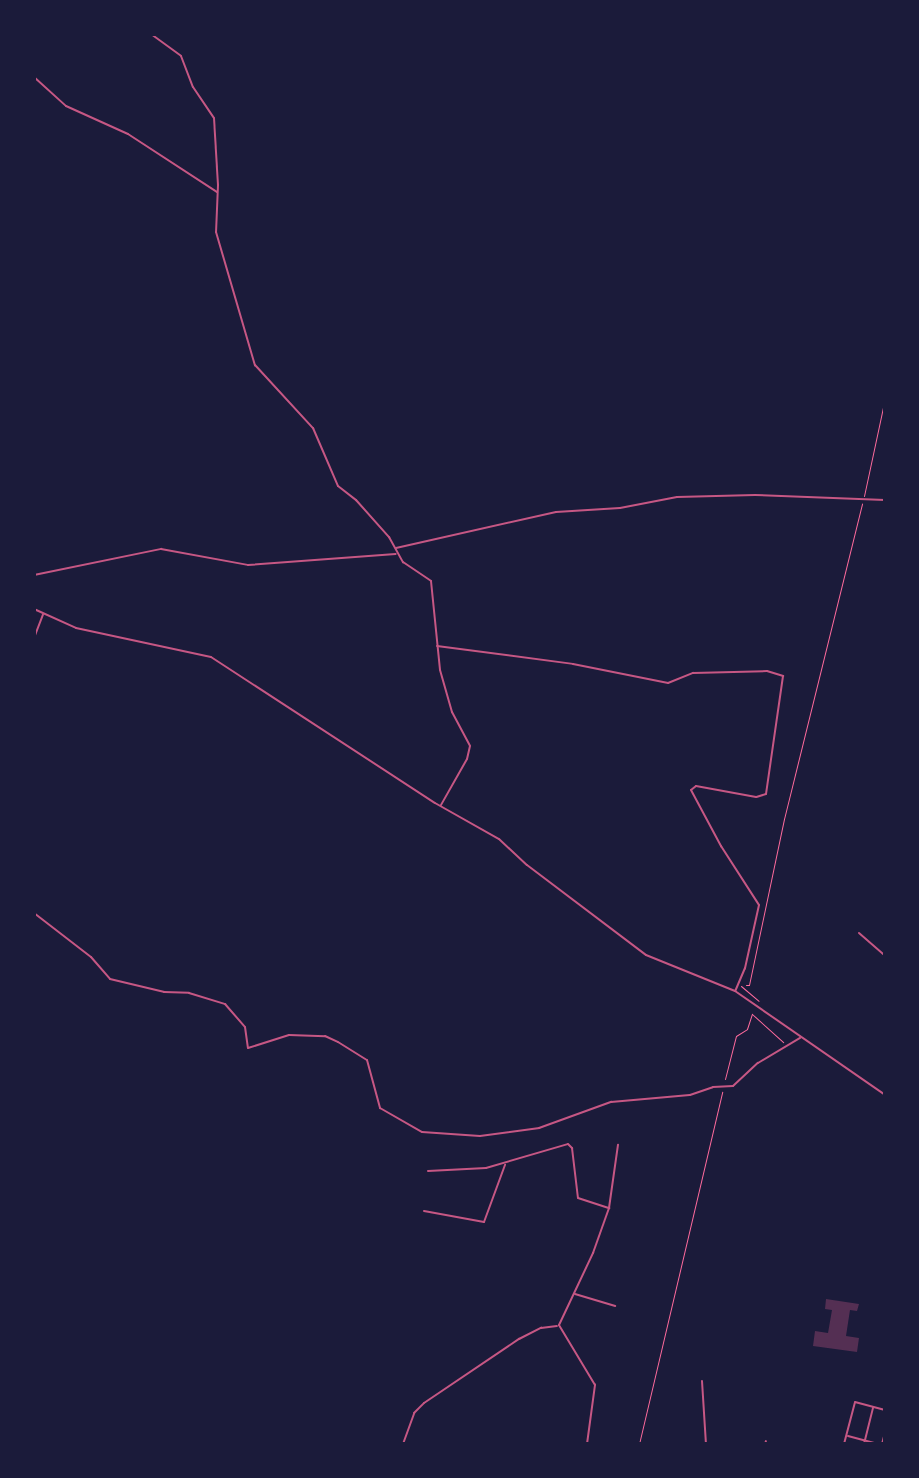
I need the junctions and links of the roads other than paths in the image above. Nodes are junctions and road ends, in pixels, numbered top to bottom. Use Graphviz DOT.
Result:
graph roads {
  1 [pos="151,34"];
  2 [pos="34,77"];
  3 [pos="218,192"];
  4 [pos="885,500"];
  5 [pos="394,548"];
  6 [pos="397,553"];
  7 [pos="34,575"];
  8 [pos="34,609"];
  9 [pos="43,615"];
  10 [pos="34,638"];
  11 [pos="436,646"];
  12 [pos="440,806"];
  13 [pos="34,913"];
  14 [pos="859,933"];
  15 [pos="885,956"];
  16 [pos="735,991"];
  17 [pos="800,1038"];
  18 [pos="885,1095"];
  19 [pos="618,1145"];
  20 [pos="505,1164"];
  21 [pos="428,1171"];
  22 [pos="609,1208"];
  23 [pos="424,1211"];
  24 [pos="573,1294"];
  25 [pos="615,1306"];
  26 [pos="559,1325"];
  27 [pos="702,1381"];
  28 [pos="873,1407"];
  29 [pos="885,1410"];
  30 [pos="885,1433"];
  31 [pos="846,1436"];
  32 [pos="864,1442"];
  33 [pos="403,1444"];
  34 [pos="587,1444"];
  35 [pos="706,1444"];
  36 [pos="844,1444"];
  37 [pos="880,1444"];
  1 -- 3 [label="street"];
  2 -- 3 [label="street"];
  3 -- 5 [label="street"];
  4 -- 5 [label="street"];
  5 -- 6 [label="street"];
  6 -- 7 [label="street"];
  6 -- 11 [label="street"];
  8 -- 9 [label="street"];
  9 -- 10 [label="street"];
  9 -- 12 [label="street"];
  11 -- 12 [label="street"];
  11 -- 16 [label="street"];
  12 -- 16 [label="street"];
  13 -- 17 [label="street"];
  14 -- 15 [label="street"];
  16 -- 17 [label="street"];
  17 -- 18 [label="street"];
  19 -- 22 [label="street"];
  20 -- 21 [label="street"];
  20 -- 22 [label="street"];
  20 -- 23 [label="street"];
  22 -- 24 [label="street"];
  24 -- 25 [label="street"];
  24 -- 26 [label="street"];
  26 -- 33 [label="street"];
  26 -- 34 [label="street"];
  27 -- 35 [label="street"];
  28 -- 29 [label="street"];
  28 -- 31 [label="street"];
  28 -- 32 [label="street"];
  30 -- 37 [label="street"];
  31 -- 32 [label="street"];
  31 -- 36 [label="street"];
  32 -- 37 [label="street"];
}
